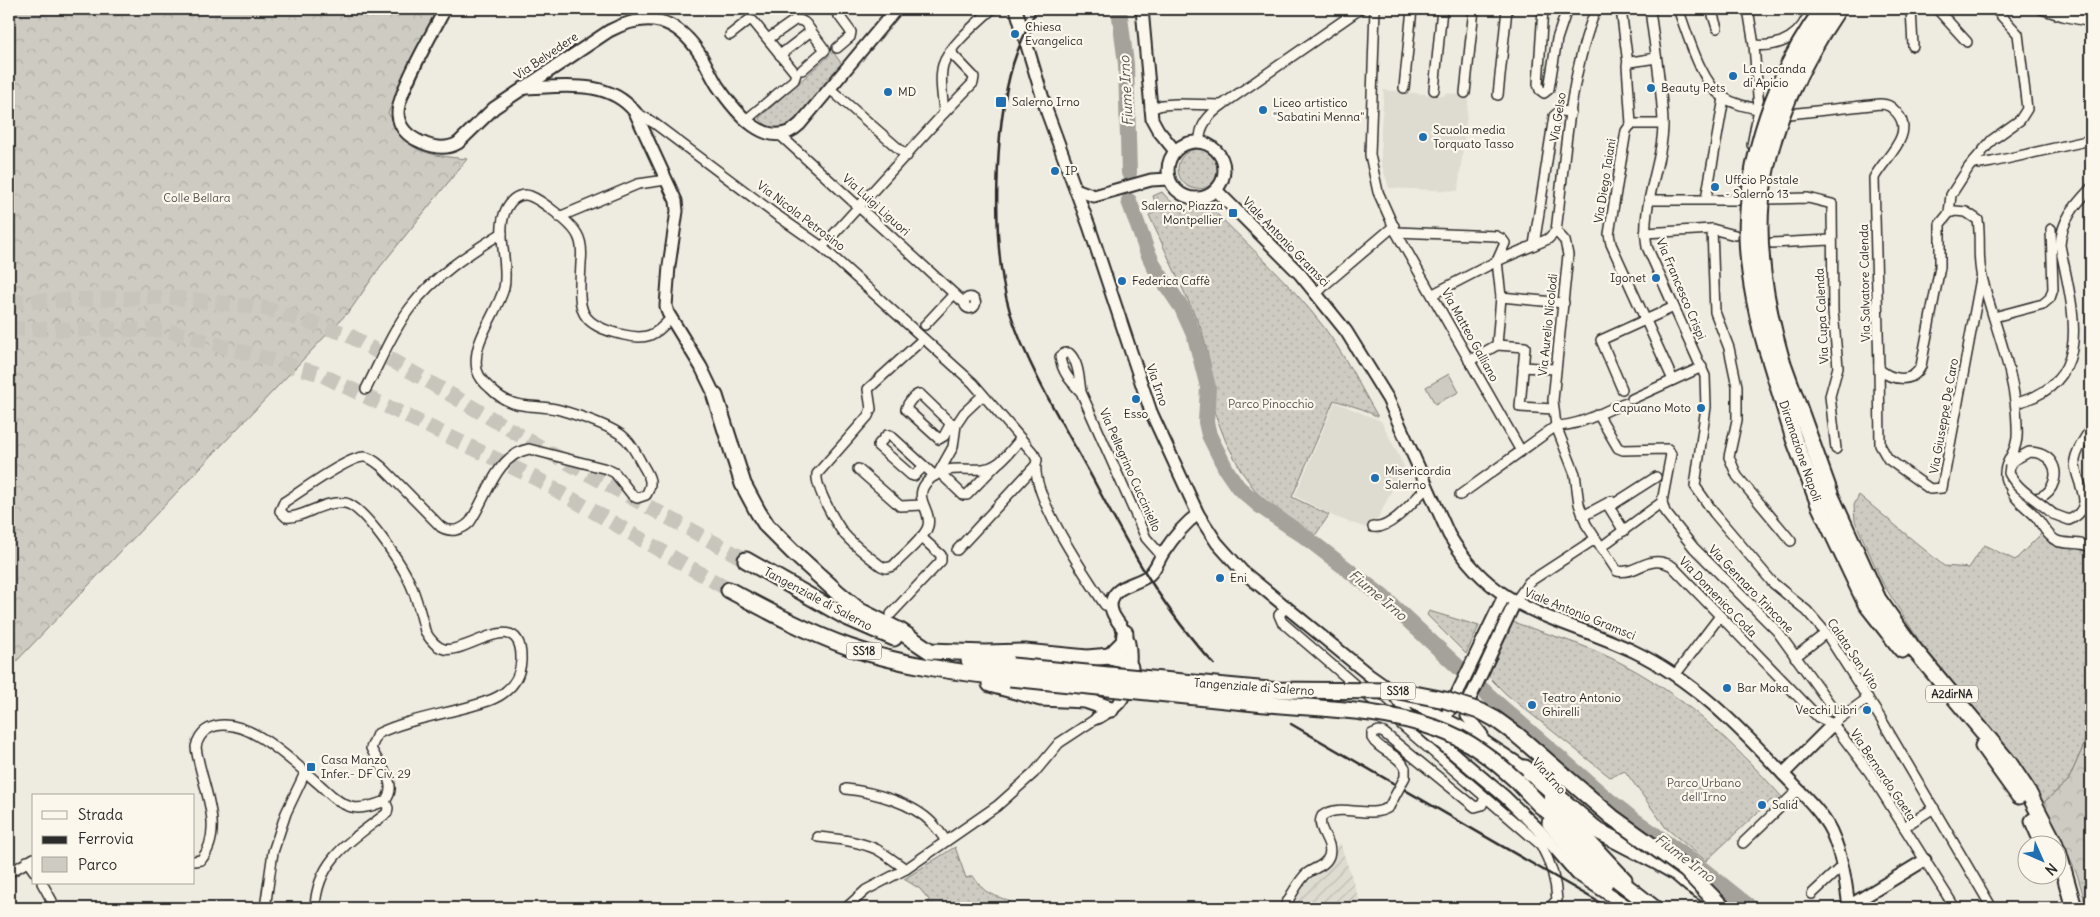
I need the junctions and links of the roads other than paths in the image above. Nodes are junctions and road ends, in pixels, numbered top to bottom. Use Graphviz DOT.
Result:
graph roads {
  1 [pos="445,9"];
  2 [pos="834,9"];
  3 [pos="896,9"];
  4 [pos="992,9"];
  5 [pos="1016,9"];
  6 [pos="1142,9"];
  7 [pos="1360,9"];
  8 [pos="1375,9"];
  9 [pos="1412,9"];
  10 [pos="1442,9"];
  11 [pos="1474,9"];
  12 [pos="1507,9"];
  13 [pos="1543,9"];
  14 [pos="1567,9"];
  15 [pos="1584,9"];
  16 [pos="1621,9"];
  17 [pos="1650,9"];
  18 [pos="1678,9"];
  19 [pos="1712,9"];
  20 [pos="1748,9"];
  21 [pos="1810,9"];
  22 [pos="1823,9"];
  23 [pos="1838,9"];
  24 [pos="1911,9"];
  25 [pos="1937,9"];
  26 [pos="1995,9"];
  27 [pos="2041,9"];
  28 [pos="1595,10"];
  29 [pos="2091,22"];
  30 [pos="1717,28"];
  31 [pos="810,30"];
  32 [pos="730,35"];
  33 [pos="768,40"];
  34 [pos="1968,42"];
  35 [pos="1754,46"];
  36 [pos="1913,46"];
  37 [pos="837,48"];
  38 [pos="952,51"];
  39 [pos="780,55"];
  40 [pos="1656,58"];
  41 [pos="1628,64"];
  42 [pos="802,70"];
  43 [pos="523,88"];
  44 [pos="830,88"];
  45 [pos="1404,88"];
  46 [pos="1434,90"];
  47 [pos="1465,93"];
  48 [pos="1498,95"];
  49 [pos="1724,98"];
  50 [pos="1222,105"];
  51 [pos="1150,109"];
  52 [pos="1762,110"];
  53 [pos="636,112"];
  54 [pos="1571,112"];
  55 [pos="944,113"];
  56 [pos="1789,114"];
  57 [pos="746,120"];
  58 [pos="1632,124"];
  59 [pos="1663,124"];
  60 [pos="780,135"];
  61 [pos="2091,140"];
  62 [pos="1200,142"];
  63 [pos="1175,151"];
  64 [pos="907,156"];
  65 [pos="1973,162"];
  66 [pos="1169,179"];
  67 [pos="666,180"];
  68 [pos="2091,188"];
  69 [pos="1076,189"];
  70 [pos="1216,190"];
  71 [pos="1094,196"];
  72 [pos="1769,199"];
  73 [pos="1648,200"];
  74 [pos="1706,200"];
  75 [pos="860,207"];
  76 [pos="1949,214"];
  77 [pos="559,217"];
  78 [pos="1087,219"];
  79 [pos="1395,229"];
  80 [pos="1712,229"];
  81 [pos="2051,229"];
  82 [pos="1556,231"];
  83 [pos="502,233"];
  84 [pos="1645,233"];
  85 [pos="1735,235"];
  86 [pos="1831,240"];
  87 [pos="1772,243"];
  88 [pos="1534,245"];
  89 [pos="822,247"];
  90 [pos="1497,261"];
  91 [pos="1981,275"];
  92 [pos="1317,293"];
  93 [pos="954,294"];
  94 [pos="1433,294"];
  95 [pos="1501,297"];
  96 [pos="964,301"];
  97 [pos="1564,303"];
  98 [pos="1674,307"];
  99 [pos="1994,317"];
  100 [pos="670,319"];
  101 [pos="1646,320"];
  102 [pos="925,325"];
  103 [pos="923,339"];
  104 [pos="1497,344"];
  105 [pos="1776,359"];
  106 [pos="1469,361"];
  107 [pos="1879,362"];
  108 [pos="1523,367"];
  109 [pos="1702,367"];
  110 [pos="1555,369"];
  111 [pos="1673,380"];
  112 [pos="366,389"];
  113 [pos="1622,389"];
  114 [pos="1081,392"];
  115 [pos="983,395"];
  116 [pos="715,396"];
  117 [pos="2016,403"];
  118 [pos="1554,409"];
  119 [pos="1598,414"];
  120 [pos="954,424"];
  121 [pos="1556,426"];
  122 [pos="2091,428"];
  123 [pos="1704,429"];
  124 [pos="1021,438"];
  125 [pos="1836,449"];
  126 [pos="1521,451"];
  127 [pos="997,464"];
  128 [pos="924,466"];
  129 [pos="1035,466"];
  130 [pos="858,469"];
  131 [pos="937,474"];
  132 [pos="2007,483"];
  133 [pos="1427,487"];
  134 [pos="1460,495"];
  135 [pos="1662,502"];
  136 [pos="923,505"];
  137 [pos="1198,514"];
  138 [pos="1583,516"];
  139 [pos="1373,527"];
  140 [pos="1624,531"];
  141 [pos="921,537"];
  142 [pos="1791,541"];
  143 [pos="1598,543"];
  144 [pos="1846,546"];
  145 [pos="2091,547"];
  146 [pos="957,550"];
  147 [pos="1162,555"];
  148 [pos="746,560"];
  149 [pos="729,590"];
  150 [pos="1504,596"];
  151 [pos="1515,602"];
  152 [pos="1111,606"];
  153 [pos="1286,606"];
  154 [pos="891,614"];
  155 [pos="1720,616"];
  156 [pos="1125,633"];
  157 [pos="1826,633"];
  158 [pos="1752,650"];
  159 [pos="930,651"];
  160 [pos="1110,656"];
  161 [pos="1795,657"];
  162 [pos="907,663"];
  163 [pos="1130,667"];
  164 [pos="1011,672"];
  165 [pos="1675,675"];
  166 [pos="1393,692"];
  167 [pos="1868,698"];
  168 [pos="1454,700"];
  169 [pos="1092,701"];
  170 [pos="1111,709"];
  171 [pos="1430,713"];
  172 [pos="1096,718"];
  173 [pos="1445,719"];
  174 [pos="1836,721"];
  175 [pos="1446,748"];
  176 [pos="1500,752"];
  177 [pos="305,773"];
  178 [pos="1521,774"];
  179 [pos="1783,774"];
  180 [pos="1480,776"];
  181 [pos="846,790"];
  182 [pos="1798,790"];
  183 [pos="1485,797"];
  184 [pos="385,801"];
  185 [pos="1934,808"];
  186 [pos="1904,827"];
  187 [pos="2038,834"];
  188 [pos="2050,834"];
  189 [pos="818,837"];
  190 [pos="946,841"];
  191 [pos="1743,843"];
  192 [pos="31,860"];
  193 [pos="1925,860"];
  194 [pos="195,861"];
  195 [pos="1842,866"];
  196 [pos="906,869"];
  197 [pos="9,872"];
  198 [pos="43,884"];
  199 [pos="2057,884"];
  200 [pos="2067,884"];
  201 [pos="1812,894"];
  202 [pos="1719,904"];
  203 [pos="1554,907"];
  204 [pos="1849,907"];
  205 [pos="51,908"];
  206 [pos="265,908"];
  207 [pos="315,908"];
  208 [pos="846,908"];
  209 [pos="1284,908"];
  210 [pos="1630,908"];
  211 [pos="1636,908"];
  212 [pos="1654,908"];
  213 [pos="1662,908"];
  214 [pos="1955,908"];
  215 [pos="1992,908"];
  216 [pos="2064,908"];
  217 [pos="2074,908"];
  1 -- 43 [label="main road, Via Belvedere"];
  2 -- 37 [label="street"];
  3 -- 44 [label="main road"];
  4 -- 38 [label="street"];
  5 -- 69 [label="main road, Via Irno"];
  6 -- 51 [label="main road"];
  7 -- 50 [label="street"];
  8 -- 79 [label="street, Via Matteo Galliano"];
  9 -- 45 [label="street"];
  10 -- 46 [label="street"];
  11 -- 47 [label="street"];
  12 -- 48 [label="street"];
  13 -- 14 [label="street"];
  15 -- 28 [label="street"];
  16 -- 41 [label="street, Via Diego Taiani"];
  17 -- 40 [label="street, Via Francesco Crispi"];
  18 -- 49 [label="street"];
  19 -- 30 [label="street"];
  20 -- 35 [label="street"];
  21 -- 35 [label="street"];
  22 -- 105 [label="highway, Diramazione Napoli / A2dirNA, bridge"];
  23 -- 105 [label="highway, Diramazione Napoli / A2dirNA, bridge"];
  24 -- 36 [label="street"];
  25 -- 34 [label="street"];
  26 -- 65 [label="street"];
  27 -- 29 [label="street"];
  28 -- 54 [label="street, Via Gelso"];
  31 -- 33 [label="street"];
  31 -- 39 [label="street"];
  31 -- 42 [label="street"];
  32 -- 33 [label="street"];
  33 -- 39 [label="street"];
  35 -- 52 [label="street"];
  38 -- 55 [label="street"];
  38 -- 55 [label="street"];
  39 -- 57 [label="street"];
  40 -- 41 [label="street"];
  40 -- 59 [label="street, Via Francesco Crispi"];
  41 -- 58 [label="street, Via Diego Taiani"];
  43 -- 53 [label="main road, Via Nicola Petrosino"];
  43 -- 57 [label="main road, Via Belvedere"];
  44 -- 60 [label="main road"];
  44 -- 64 [label="street"];
  49 -- 52 [label="street"];
  49 -- 74 [label="street"];
  50 -- 51 [label="street"];
  50 -- 62 [label="street"];
  51 -- 63 [label="main road"];
  52 -- 74 [label="street"];
  53 -- 67 [label="main road"];
  53 -- 89 [label="street, Via Nicola Petrosino"];
  54 -- 82 [label="street, Via Gelso"];
  54 -- 88 [label="street"];
  55 -- 64 [label="street"];
  56 -- 107 [label="street, Via Salvatore Calenda"];
  57 -- 60 [label="main road, Via Belvedere"];
  58 -- 59 [label="street"];
  58 -- 101 [label="street, Via Diego Taiani"];
  59 -- 73 [label="street, Via Francesco Crispi"];
  60 -- 75 [label="street, Via Luigi Liguori"];
  61 -- 65 [label="street"];
  62 -- 63 [label="main road"];
  62 -- 70 [label="main road"];
  63 -- 66 [label="main road"];
  64 -- 75 [label="street"];
  65 -- 76 [label="street"];
  66 -- 70 [label="main road"];
  66 -- 71 [label="main road"];
  67 -- 77 [label="street"];
  67 -- 100 [label="main road"];
  68 -- 117 [label="street"];
  69 -- 71 [label="main road"];
  69 -- 78 [label="main road, Via Irno"];
  70 -- 92 [label="main road, Viale Antonio Gramsci"];
  71 -- 78 [label="main road"];
  72 -- 86 [label="street, Via Cupa Calenda"];
  73 -- 74 [label="street"];
  73 -- 84 [label="street, Via Francesco Crispi"];
  75 -- 89 [label="street"];
  75 -- 93 [label="street, Via Luigi Liguori"];
  76 -- 91 [label="street"];
  76 -- 107 [label="street"];
  77 -- 83 [label="street"];
  77 -- 100 [label="street"];
  78 -- 137 [label="main road, Via Irno"];
  79 -- 90 [label="street"];
  79 -- 92 [label="street"];
  79 -- 94 [label="street, Via Matteo Galliano"];
  80 -- 84 [label="street"];
  80 -- 85 [label="street"];
  80 -- 142 [label="street"];
  81 -- 99 [label="street"];
  82 -- 88 [label="street"];
  82 -- 97 [label="street, Via Aurelio Nicolodi"];
  83 -- 112 [label="street"];
  83 -- 184 [label="street"];
  84 -- 98 [label="street, Via Francesco Crispi"];
  86 -- 87 [label="street"];
  86 -- 125 [label="street, Via Cupa Calenda"];
  88 -- 90 [label="street"];
  89 -- 103 [label="street, Via Nicola Petrosino"];
  90 -- 94 [label="street"];
  90 -- 95 [label="street"];
  91 -- 99 [label="street"];
  91 -- 107 [label="street, Via Giuseppe De Caro"];
  92 -- 133 [label="main road, Viale Antonio Gramsci"];
  93 -- 96 [label="street, Via Luigi Liguori"];
  93 -- 102 [label="street"];
  94 -- 106 [label="street, Via Matteo Galliano"];
  95 -- 97 [label="street"];
  95 -- 104 [label="street"];
  97 -- 110 [label="street, Via Aurelio Nicolodi"];
  98 -- 101 [label="street"];
  98 -- 109 [label="street, Via Francesco Crispi"];
  99 -- 117 [label="street"];
  100 -- 116 [label="main road"];
  101 -- 111 [label="street, Via Diego Taiani"];
  101 -- 113 [label="street"];
  103 -- 115 [label="street, Via Nicola Petrosino"];
  103 -- 141 [label="street"];
  104 -- 106 [label="street"];
  104 -- 108 [label="street"];
  105 -- 144 [label="highway, Diramazione Napoli / A2dirNA"];
  106 -- 126 [label="street, Via Matteo Galliano"];
  108 -- 110 [label="street"];
  108 -- 118 [label="street"];
  109 -- 111 [label="street"];
  109 -- 123 [label="street, Via Francesco Crispi"];
  110 -- 118 [label="street, Via Aurelio Nicolodi"];
  111 -- 119 [label="street"];
  114 -- 147 [label="street, Via Pellegrino Cucciniello"];
  115 -- 120 [label="street"];
  115 -- 124 [label="street, Via Nicola Petrosino"];
  116 -- 159 [label="highway"];
  117 -- 132 [label="street"];
  118 -- 121 [label="street, Via Aurelio Nicolodi"];
  119 -- 121 [label="street"];
  119 -- 135 [label="street"];
  120 -- 120 [label="street"];
  120 -- 131 [label="street"];
  121 -- 126 [label="street"];
  121 -- 138 [label="street, Via Domenico Coda"];
  122 -- 132 [label="street, bridge"];
  123 -- 157 [label="street, Calata San Vito"];
  124 -- 127 [label="street"];
  124 -- 129 [label="street, Via Nicola Petrosino"];
  126 -- 134 [label="street"];
  127 -- 131 [label="street"];
  127 -- 131 [label="street"];
  128 -- 128 [label="street"];
  128 -- 131 [label="street"];
  129 -- 146 [label="street"];
  129 -- 152 [label="street"];
  130 -- 136 [label="street"];
  131 -- 136 [label="street"];
  132 -- 145 [label="street"];
  133 -- 139 [label="street"];
  133 -- 150 [label="main road, Viale Antonio Gramsci"];
  135 -- 140 [label="street"];
  135 -- 161 [label="street, Via Gennaro Trincone"];
  136 -- 141 [label="street"];
  137 -- 147 [label="main road"];
  137 -- 153 [label="main road, Via Irno"];
  138 -- 140 [label="street"];
  138 -- 143 [label="street, Via Domenico Coda"];
  140 -- 143 [label="street"];
  141 -- 154 [label="street"];
  143 -- 151 [label="street"];
  143 -- 155 [label="street, Via Domenico Coda"];
  144 -- 187 [label="highway, Diramazione Napoli / A2dirNA"];
  144 -- 188 [label="highway, Diramazione Napoli / A2dirNA"];
  147 -- 152 [label="main road"];
  148 -- 159 [label="highway, Tangenziale di Salerno / SS18"];
  149 -- 162 [label="highway, Tangenziale di Salerno / SS18"];
  150 -- 151 [label="main road, Viale Antonio Gramsci"];
  150 -- 168 [label="main road"];
  151 -- 165 [label="main road, Viale Antonio Gramsci"];
  151 -- 176 [label="main road"];
  152 -- 156 [label="main road"];
  153 -- 166 [label="main road, Via Irno"];
  153 -- 183 [label="street"];
  155 -- 158 [label="street, Via Domenico Coda"];
  155 -- 165 [label="street"];
  156 -- 160 [label="highway"];
  156 -- 163 [label="main road"];
  157 -- 161 [label="street"];
  157 -- 167 [label="street, Calata San Vito"];
  158 -- 174 [label="street, Via Bernardo Gaeta"];
  159 -- 160 [label="highway"];
  159 -- 164 [label="highway, Tangenziale di Salerno / SS18"];
  160 -- 163 [label="highway"];
  161 -- 174 [label="street, Via Gennaro Trincone"];
  162 -- 164 [label="highway, Tangenziale di Salerno / SS18"];
  162 -- 169 [label="highway"];
  163 -- 170 [label="main road"];
  164 -- 178 [label="highway, Tangenziale di Salerno / SS18, bridge"];
  164 -- 202 [label="highway, Tangenziale di Salerno / SS18, bridge"];
  165 -- 179 [label="main road, Viale Antonio Gramsci"];
  166 -- 171 [label="main road, Via Irno"];
  166 -- 175 [label="main road, Via Irno"];
  167 -- 174 [label="street"];
  167 -- 185 [label="street, Calata San Vito"];
  168 -- 171 [label="main road"];
  168 -- 173 [label="main road"];
  169 -- 170 [label="highway"];
  169 -- 172 [label="highway"];
  170 -- 172 [label="main road"];
  171 -- 173 [label="main road, Via Irno"];
  172 -- 190 [label="street"];
  173 -- 175 [label="main road"];
  173 -- 176 [label="main road, Via Irno"];
  174 -- 179 [label="main road"];
  174 -- 186 [label="street, Via Bernardo Gaeta"];
  175 -- 180 [label="main road, Via Irno"];
  176 -- 178 [label="main road, Via Irno"];
  176 -- 180 [label="main road"];
  177 -- 184 [label="street"];
  177 -- 194 [label="street"];
  177 -- 206 [label="street"];
  178 -- 202 [label="highway, bridge"];
  178 -- 211 [label="highway"];
  178 -- 212 [label="highway, SS18"];
  178 -- 213 [label="main road, Via Irno"];
  179 -- 182 [label="main road, Viale Antonio Gramsci"];
  180 -- 210 [label="main road, Via Irno"];
  181 -- 190 [label="street"];
  182 -- 191 [label="street"];
  182 -- 195 [label="main road, Viale Antonio Gramsci"];
  183 -- 203 [label="street"];
  183 -- 209 [label="street, bridge"];
  184 -- 207 [label="street"];
  185 -- 186 [label="street"];
  185 -- 215 [label="street, Calata San Vito"];
  186 -- 193 [label="street, Via Bernardo Gaeta"];
  189 -- 196 [label="street"];
  190 -- 196 [label="street"];
  192 -- 197 [label="street"];
  193 -- 204 [label="main road"];
  193 -- 214 [label="street, Via Bernardo Gaeta"];
  195 -- 201 [label="street"];
  195 -- 204 [label="main road, Viale Antonio Gramsci"];
  196 -- 208 [label="street"];
  198 -- 205 [label="street"];
  199 -- 216 [label="highway"];
  200 -- 217 [label="highway"];
}
